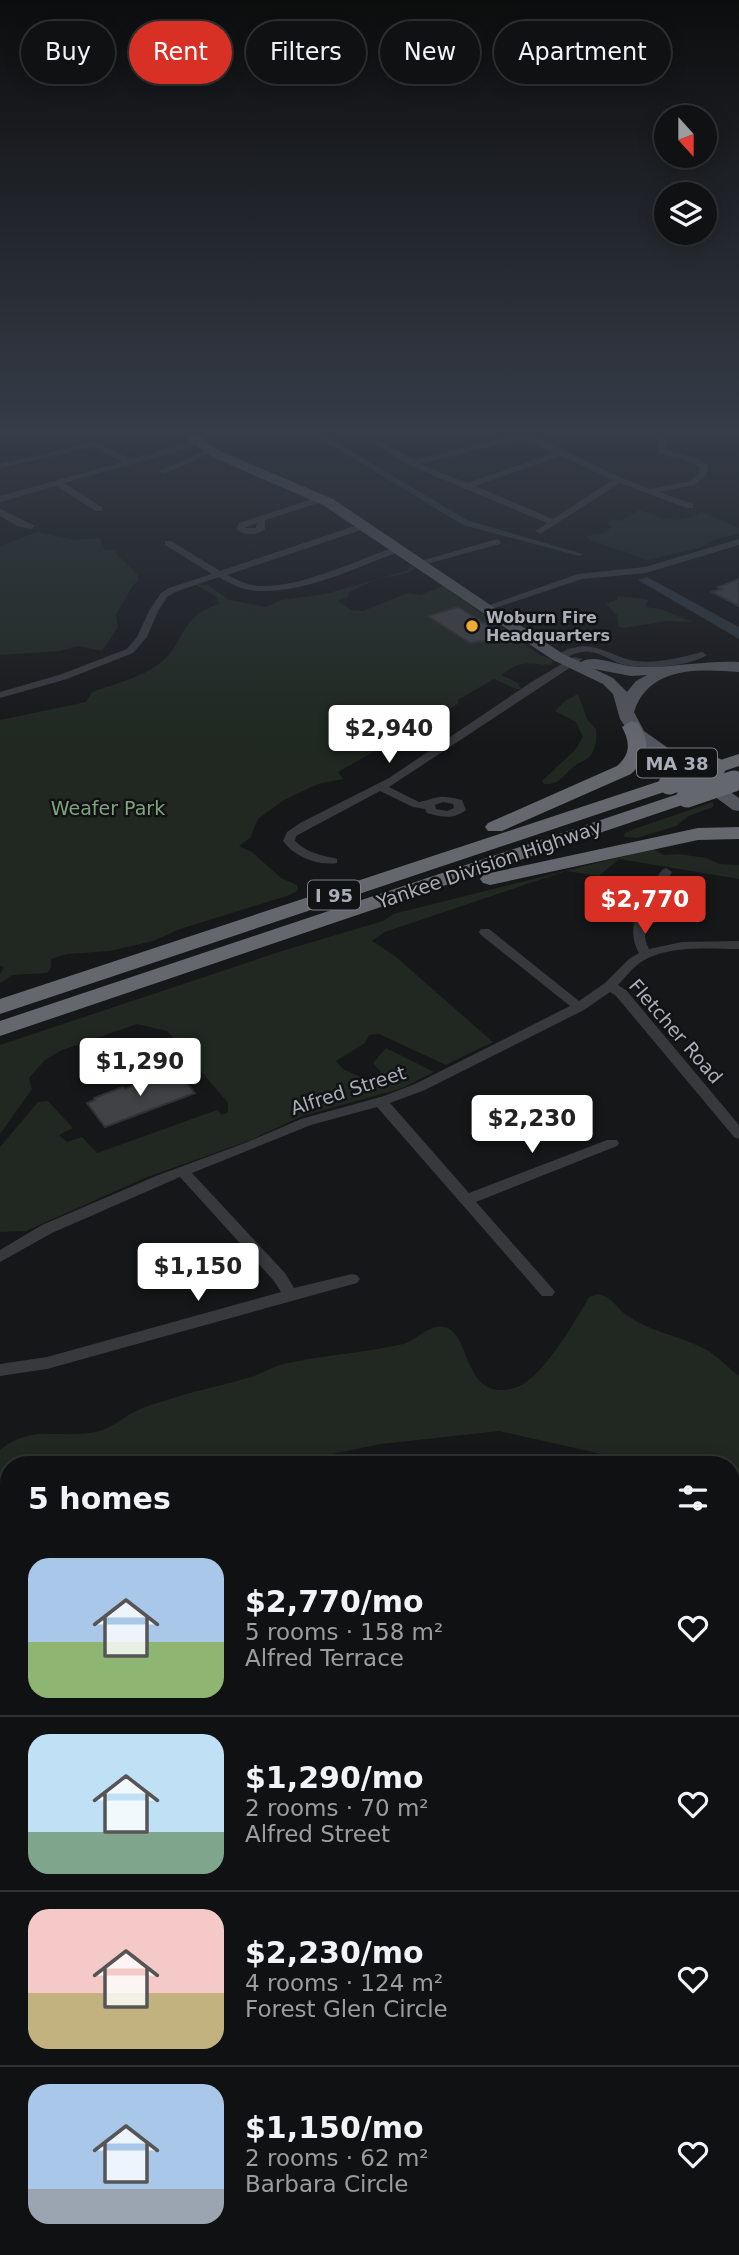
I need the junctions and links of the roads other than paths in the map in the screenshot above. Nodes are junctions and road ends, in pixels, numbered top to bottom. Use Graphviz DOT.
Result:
graph roads {
  1 [pos="342,533"];
  2 [pos="375,533"];
  3 [pos="497,542"];
  4 [pos="739,542"];
  5 [pos="168,543"];
  6 [pos="398,549"];
  7 [pos="419,563"];
  8 [pos="221,573"];
  9 [pos="486,608"];
  10 [pos="565,657"];
  11 [pos="698,661"];
  12 [pos="739,667"];
  13 [pos="0,695"];
  14 [pos="629,719"];
  15 [pos="739,760"];
  16 [pos="736,780"];
  17 [pos="381,788"];
  18 [pos="428,806"];
  19 [pos="739,806"];
  20 [pos="739,833"];
  21 [pos="333,861"];
  22 [pos="666,872"];
  23 [pos="286,912"];
  24 [pos="309,925"];
  25 [pos="485,932"];
  26 [pos="739,945"];
  27 [pos="646,954"];
  28 [pos="610,986"];
  29 [pos="0,1007"];
  30 [pos="579,1007"];
  31 [pos="0,1030"];
  32 [pos="380,1101"];
  33 [pos="739,1134"];
  34 [pos="612,1143"];
  35 [pos="182,1171"];
  36 [pos="466,1200"];
  37 [pos="0,1242"];
  38 [pos="17,1245"];
  39 [pos="0,1257"];
  40 [pos="352,1279"];
  41 [pos="547,1292"];
  42 [pos="289,1295"];
  43 [pos="0,1370"];
  1 -- 8 [label="street"];
  2 -- 6 [label="main road, MA 38"];
  3 -- 7 [label="street"];
  4 -- 9 [label="street"];
  5 -- 8 [label="street"];
  6 -- 7 [label="main road, MA 38"];
  6 -- 8 [label="street"];
  7 -- 9 [label="main road, MA 38"];
  8 -- 13 [label="street"];
  9 -- 10 [label="main road, MA 38"];
  10 -- 11 [label="main road, MA 38"];
  10 -- 14 [label="main road, MA 38"];
  10 -- 17 [label="street"];
  11 -- 12 [label="main road, MA 38"];
  11 -- 14 [label="main road"];
  14 -- 19 [label="main road, MA 38"];
  14 -- 23 [label="highway"];
  15 -- 23 [label="highway, Yankee Division Highway / I 95, bridge"];
  16 -- 24 [label="highway, Yankee Division Highway / I 95, bridge"];
  17 -- 18 [label="street"];
  17 -- 21 [label="street"];
  20 -- 24 [label="highway"];
  22 -- 27 [label="street"];
  23 -- 29 [label="highway, Yankee Division Highway / I 95"];
  24 -- 31 [label="highway, Yankee Division Highway / I 95"];
  25 -- 30 [label="street"];
  26 -- 27 [label="street, Alfred Street"];
  27 -- 28 [label="street, Alfred Street"];
  28 -- 30 [label="street, Alfred Street"];
  28 -- 33 [label="street, Fletcher Road"];
  30 -- 32 [label="street, Alfred Street"];
  32 -- 35 [label="street, Alfred Street"];
  32 -- 36 [label="street"];
  34 -- 36 [label="street"];
  35 -- 38 [label="street, Alfred Street"];
  35 -- 42 [label="street"];
  36 -- 41 [label="street"];
  37 -- 38 [label="street"];
  38 -- 39 [label="street, Alfred Street"];
  40 -- 42 [label="street"];
  42 -- 43 [label="street"];
}
